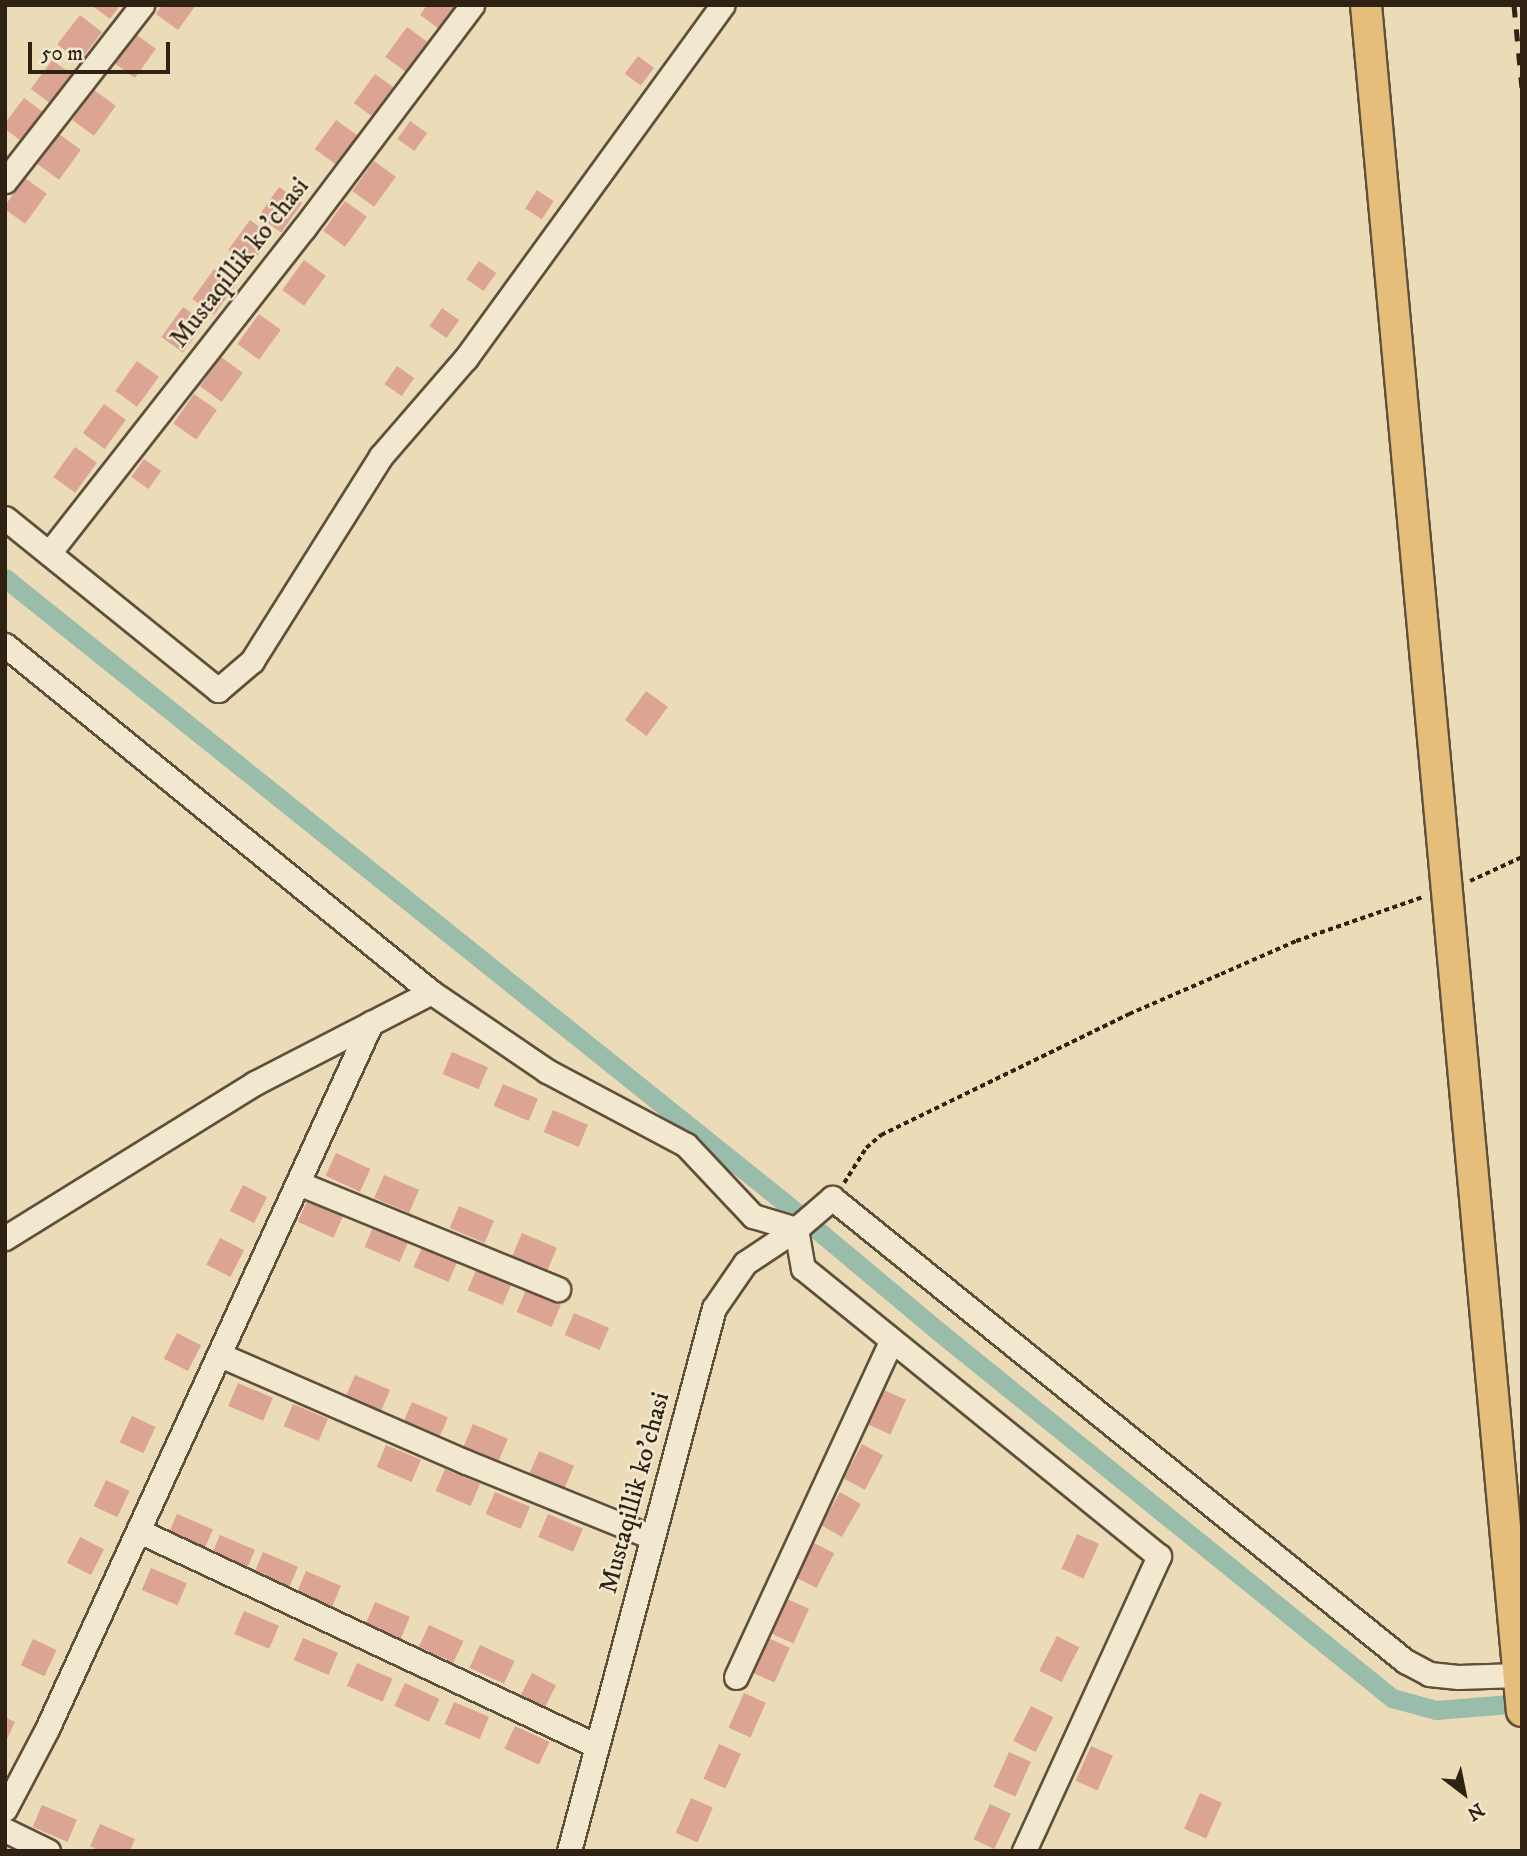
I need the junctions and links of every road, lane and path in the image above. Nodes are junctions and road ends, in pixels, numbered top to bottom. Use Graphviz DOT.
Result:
graph roads {
  1 [pos="142,5"];
  2 [pos="472,5"];
  3 [pos="722,5"];
  4 [pos="1366,5"];
  5 [pos="5,181"];
  6 [pos="5,518"];
  7 [pos="49,553"];
  8 [pos="5,645"];
  9 [pos="1522,857"];
  10 [pos="1446,887"];
  11 [pos="431,992"];
  12 [pos="371,1023"];
  13 [pos="298,1183"];
  14 [pos="832,1198"];
  15 [pos="796,1229"];
  16 [pos="5,1238"];
  17 [pos="558,1289"];
  18 [pos="891,1342"];
  19 [pos="220,1355"];
  20 [pos="139,1531"];
  21 [pos="652,1537"];
  22 [pos="1518,1675"];
  23 [pos="736,1677"];
  24 [pos="1522,1711"];
  25 [pos="597,1746"];
  26 [pos="5,1809"];
  27 [pos="5,1830"];
  28 [pos="48,1851"];
  29 [pos="569,1851"];
  30 [pos="1024,1851"];
  1 -- 5 [label="street"];
  2 -- 7 [label="street, Mustaqillik ko'chasi"];
  3 -- 7 [label="street"];
  4 -- 10 [label="main road"];
  6 -- 7 [label="street"];
  8 -- 11 [label="street"];
  9 -- 10 [label="path"];
  10 -- 14 [label="path"];
  10 -- 22 [label="main road"];
  11 -- 12 [label="street"];
  11 -- 15 [label="street"];
  12 -- 13 [label="street"];
  12 -- 16 [label="street"];
  13 -- 17 [label="street"];
  13 -- 19 [label="street"];
  14 -- 15 [label="street, Mustaqillik ko'chasi"];
  14 -- 22 [label="street"];
  15 -- 18 [label="street"];
  15 -- 21 [label="street, Mustaqillik ko'chasi"];
  18 -- 23 [label="street"];
  18 -- 30 [label="street"];
  19 -- 20 [label="street"];
  19 -- 21 [label="street"];
  20 -- 25 [label="street"];
  20 -- 26 [label="street"];
  21 -- 25 [label="street, Mustaqillik ko'chasi"];
  22 -- 24 [label="main road"];
  25 -- 29 [label="street, Mustaqillik ko'chasi"];
  27 -- 28 [label="street"];
}
